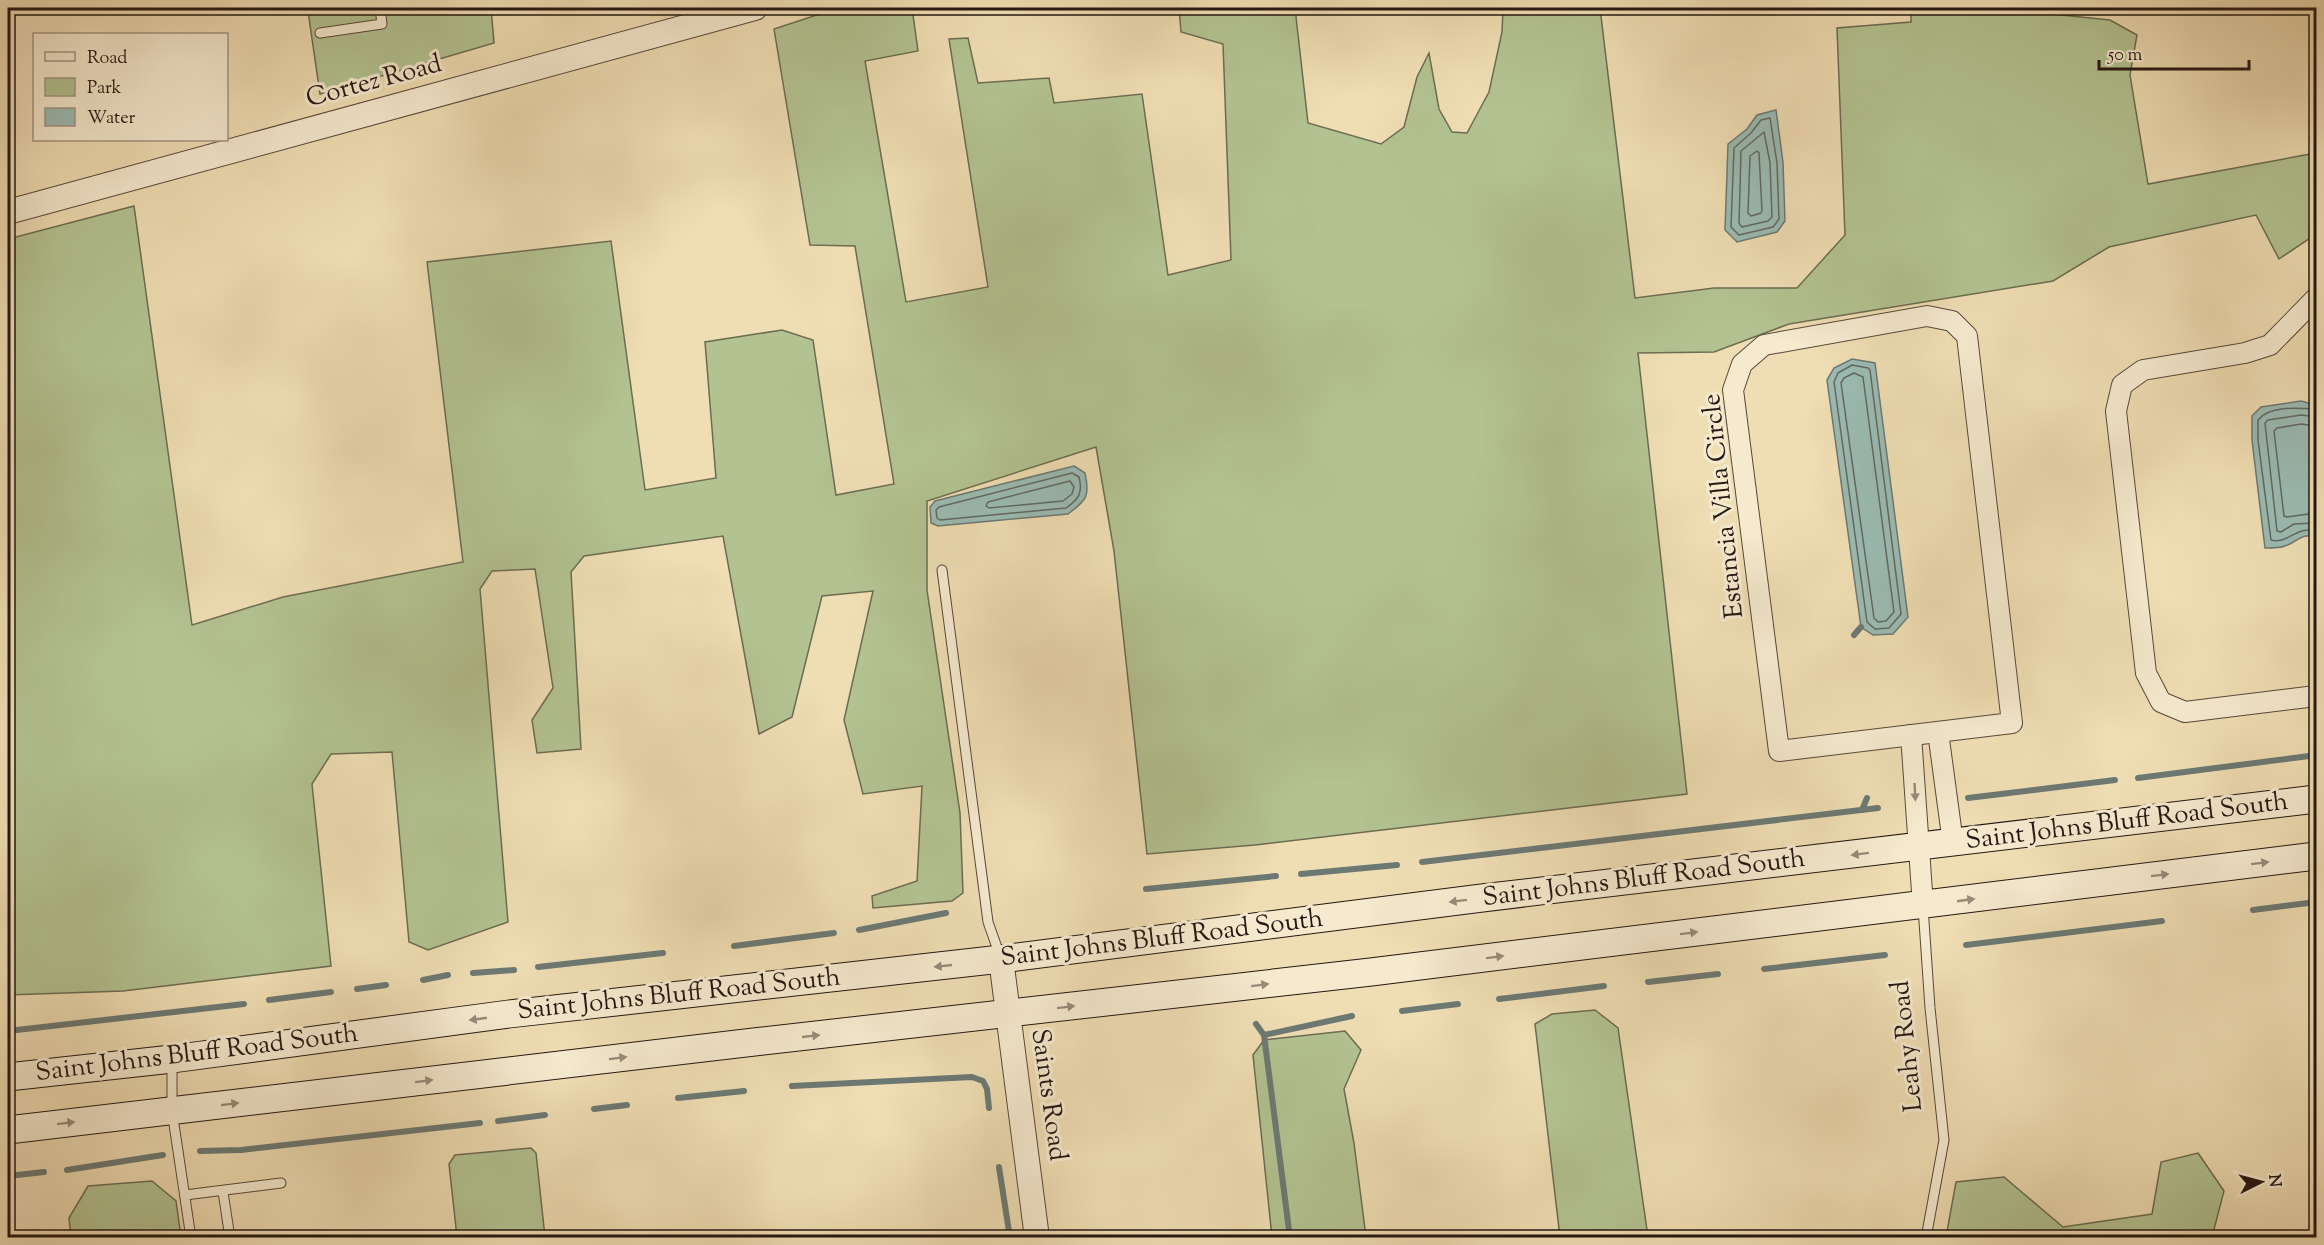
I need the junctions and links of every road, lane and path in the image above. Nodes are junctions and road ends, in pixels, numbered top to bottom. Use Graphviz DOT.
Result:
graph roads {
  1 [pos="380,8"];
  2 [pos="755,8"];
  3 [pos="320,33"];
  4 [pos="8,212"];
  5 [pos="2316,298"];
  6 [pos="942,570"];
  7 [pos="2316,696"];
  8 [pos="1938,732"];
  9 [pos="1911,735"];
  10 [pos="2316,799"];
  11 [pos="1953,843"];
  12 [pos="1918,848"];
  13 [pos="2316,856"];
  14 [pos="1923,906"];
  15 [pos="1001,959"];
  16 [pos="1008,1014"];
  17 [pos="172,1059"];
  18 [pos="8,1077"];
  19 [pos="172,1111"];
  20 [pos="8,1130"];
  21 [pos="281,1183"];
  22 [pos="224,1192"];
  23 [pos="184,1195"];
  24 [pos="191,1238"];
  25 [pos="230,1238"];
  26 [pos="1037,1238"];
  27 [pos="1926,1238"];
  1 -- 3 [label="lane"];
  2 -- 4 [label="street, Cortez Road"];
  5 -- 7 [label="street"];
  6 -- 15 [label="lane"];
  8 -- 9 [label="street, Estancia Villa Circle"];
  8 -- 9 [label="street, Estancia Villa Circle"];
  8 -- 11 [label="street"];
  9 -- 12 [label="street, Leahy Road, one-way"];
  10 -- 11 [label="main road, Saint Johns Bluff Road South"];
  11 -- 12 [label="main road, Saint Johns Bluff Road South"];
  12 -- 14 [label="street, Leahy Road"];
  12 -- 15 [label="main road, Saint Johns Bluff Road South, one-way"];
  14 -- 13 [label="main road, Saint Johns Bluff Road South, one-way"];
  16 -- 14 [label="main road, Saint Johns Bluff Road South, one-way"];
  14 -- 27 [label="lane, Leahy Road"];
  15 -- 16 [label="street, Saints Road"];
  15 -- 17 [label="main road, Saint Johns Bluff Road South, one-way"];
  19 -- 16 [label="main road, Saint Johns Bluff Road South, one-way"];
  16 -- 26 [label="street, Saints Road"];
  17 -- 18 [label="main road, Saint Johns Bluff Road South"];
  17 -- 19 [label="lane"];
  20 -- 19 [label="main road, Saint Johns Bluff Road South, one-way"];
  19 -- 23 [label="lane"];
  21 -- 22 [label="lane"];
  22 -- 23 [label="lane"];
  22 -- 25 [label="lane"];
  23 -- 24 [label="lane"];
}
